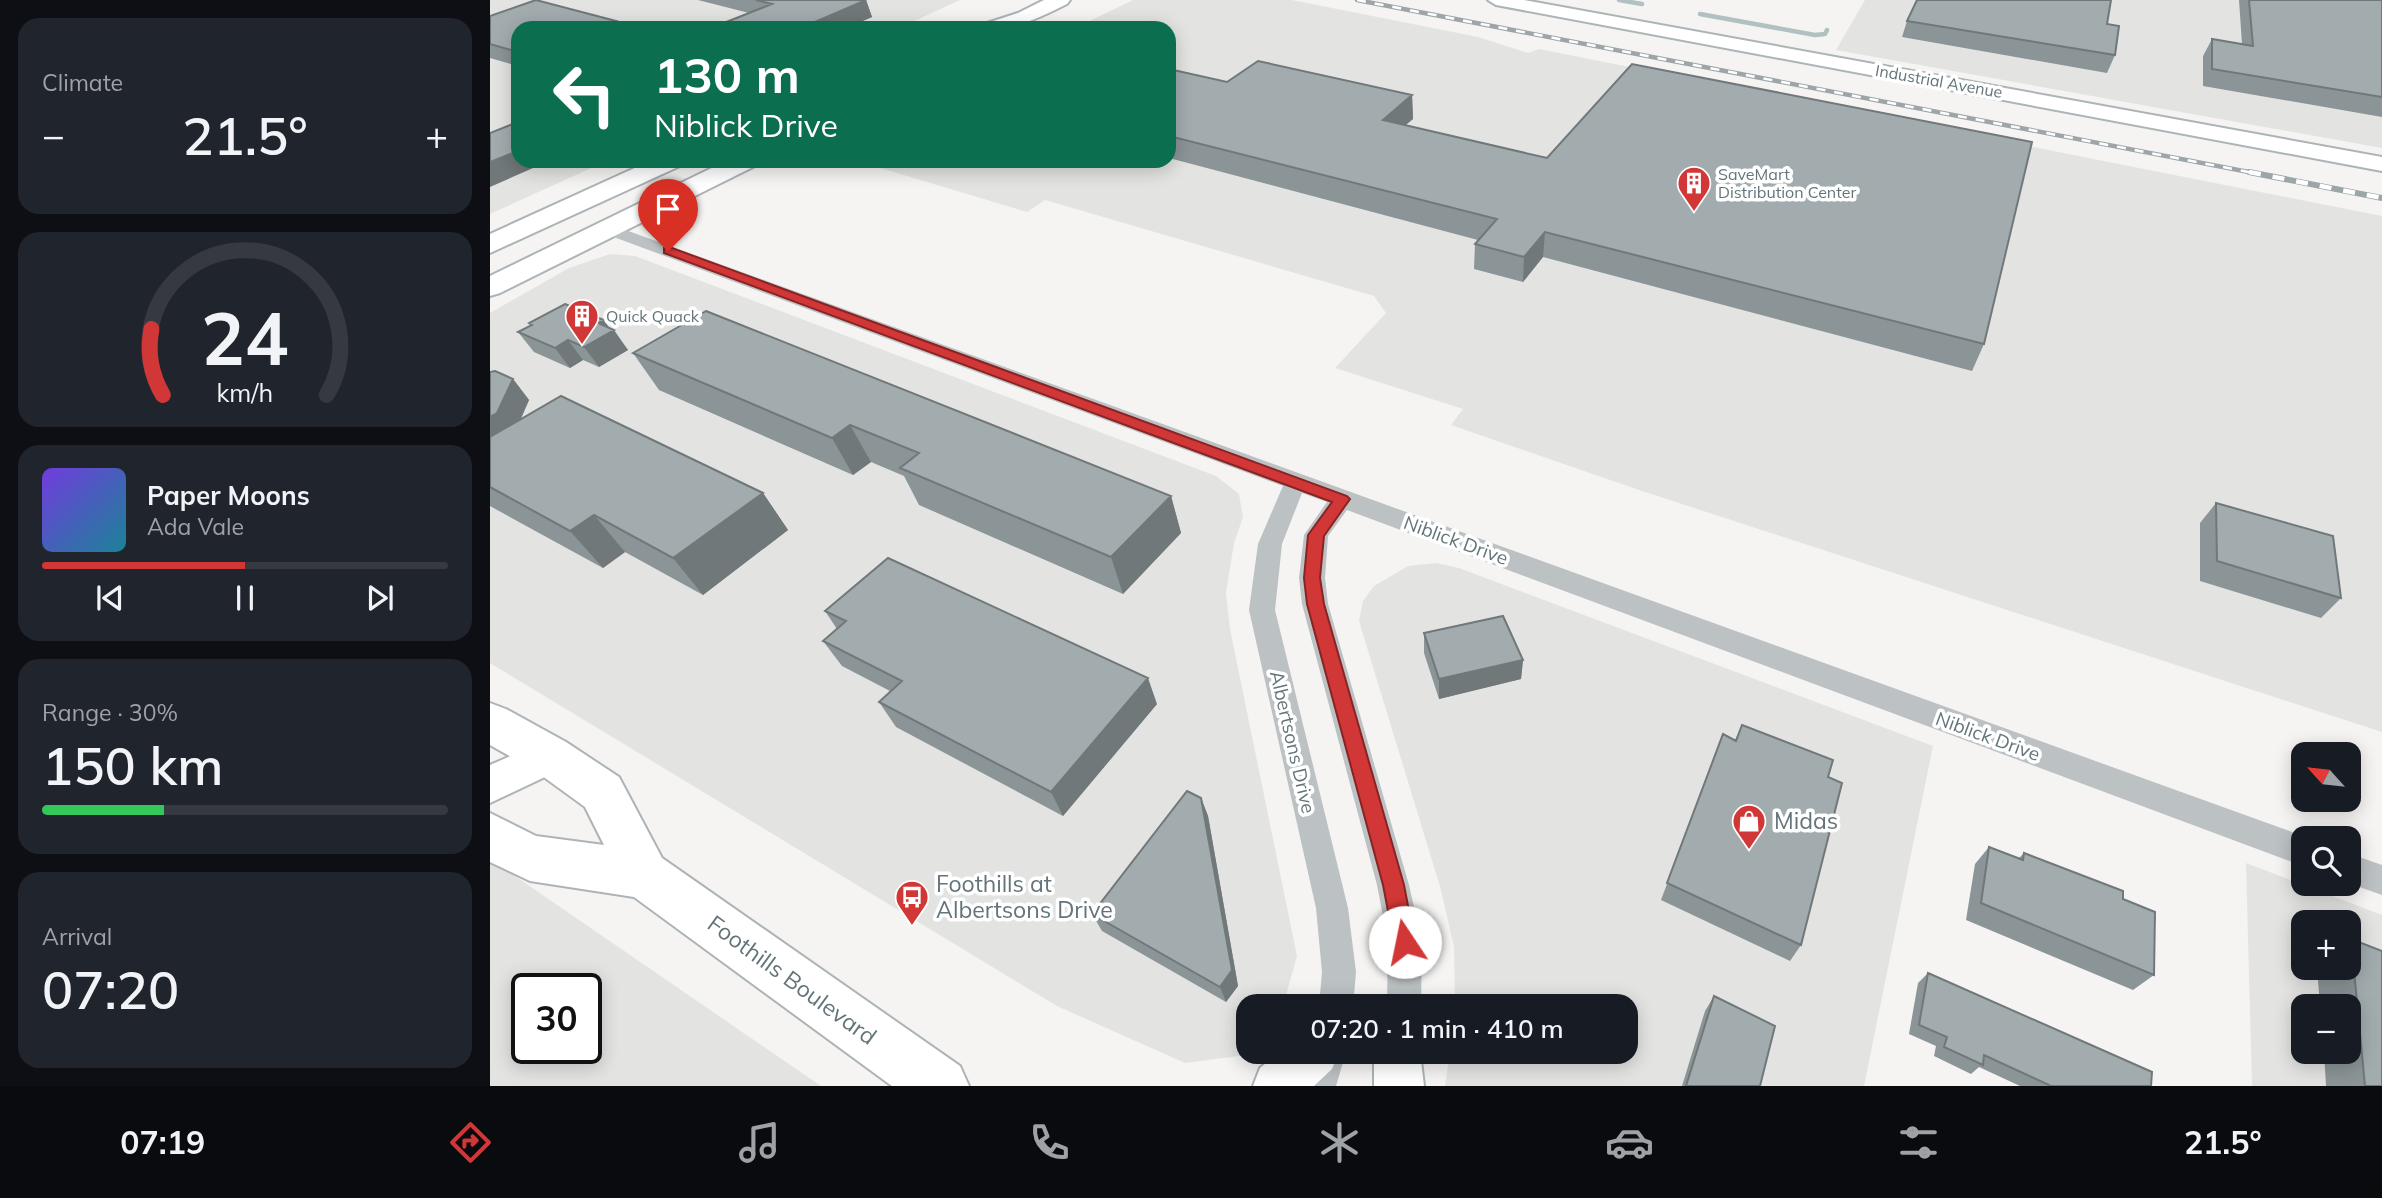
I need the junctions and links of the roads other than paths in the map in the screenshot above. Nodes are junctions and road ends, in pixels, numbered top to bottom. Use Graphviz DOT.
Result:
graph roads {
  1 [pos="1060,0"];
  2 [pos="1496,0"];
  3 [pos="1021,21"];
  4 [pos="2382,164"];
  5 [pos="656,168"];
  6 [pos="701,168"];
  7 [pos="732,168"];
  8 [pos="609,229"];
  9 [pos="490,245"];
  10 [pos="490,287"];
  11 [pos="1296,483"];
  12 [pos="1342,499"];
  13 [pos="490,722"];
  14 [pos="550,756"];
  15 [pos="490,785"];
  16 [pos="490,836"];
  17 [pos="2291,847"];
  18 [pos="2361,873"];
  19 [pos="644,875"];
  20 [pos="2382,880"];
  21 [pos="1337,994"];
  22 [pos="1404,994"];
  23 [pos="1302,1064"];
  24 [pos="1324,1064"];
  25 [pos="940,1086"];
  26 [pos="1279,1086"];
  27 [pos="1318,1086"];
  1 -- 3 [label="main road"];
  2 -- 4 [label="street, Industrial Avenue"];
  5 -- 9 [label="main road"];
  6 -- 8 [label="main road"];
  7 -- 8 [label="main road"];
  8 -- 10 [label="main road"];
  8 -- 11 [label="street, Niblick Drive"];
  11 -- 12 [label="street, Niblick Drive"];
  11 -- 21 [label="street, Albertsons Drive"];
  12 -- 17 [label="street, Niblick Drive"];
  12 -- 22 [label="street"];
  13 -- 14 [label="main road, Foothills Boulevard"];
  14 -- 15 [label="street"];
  14 -- 19 [label="main road, Foothills Boulevard"];
  16 -- 19 [label="main road, Foothills Boulevard"];
  18 -- 20 [label="street"];
  19 -- 25 [label="main road, Foothills Boulevard"];
  23 -- 26 [label="street"];
  24 -- 27 [label="street"];
}
